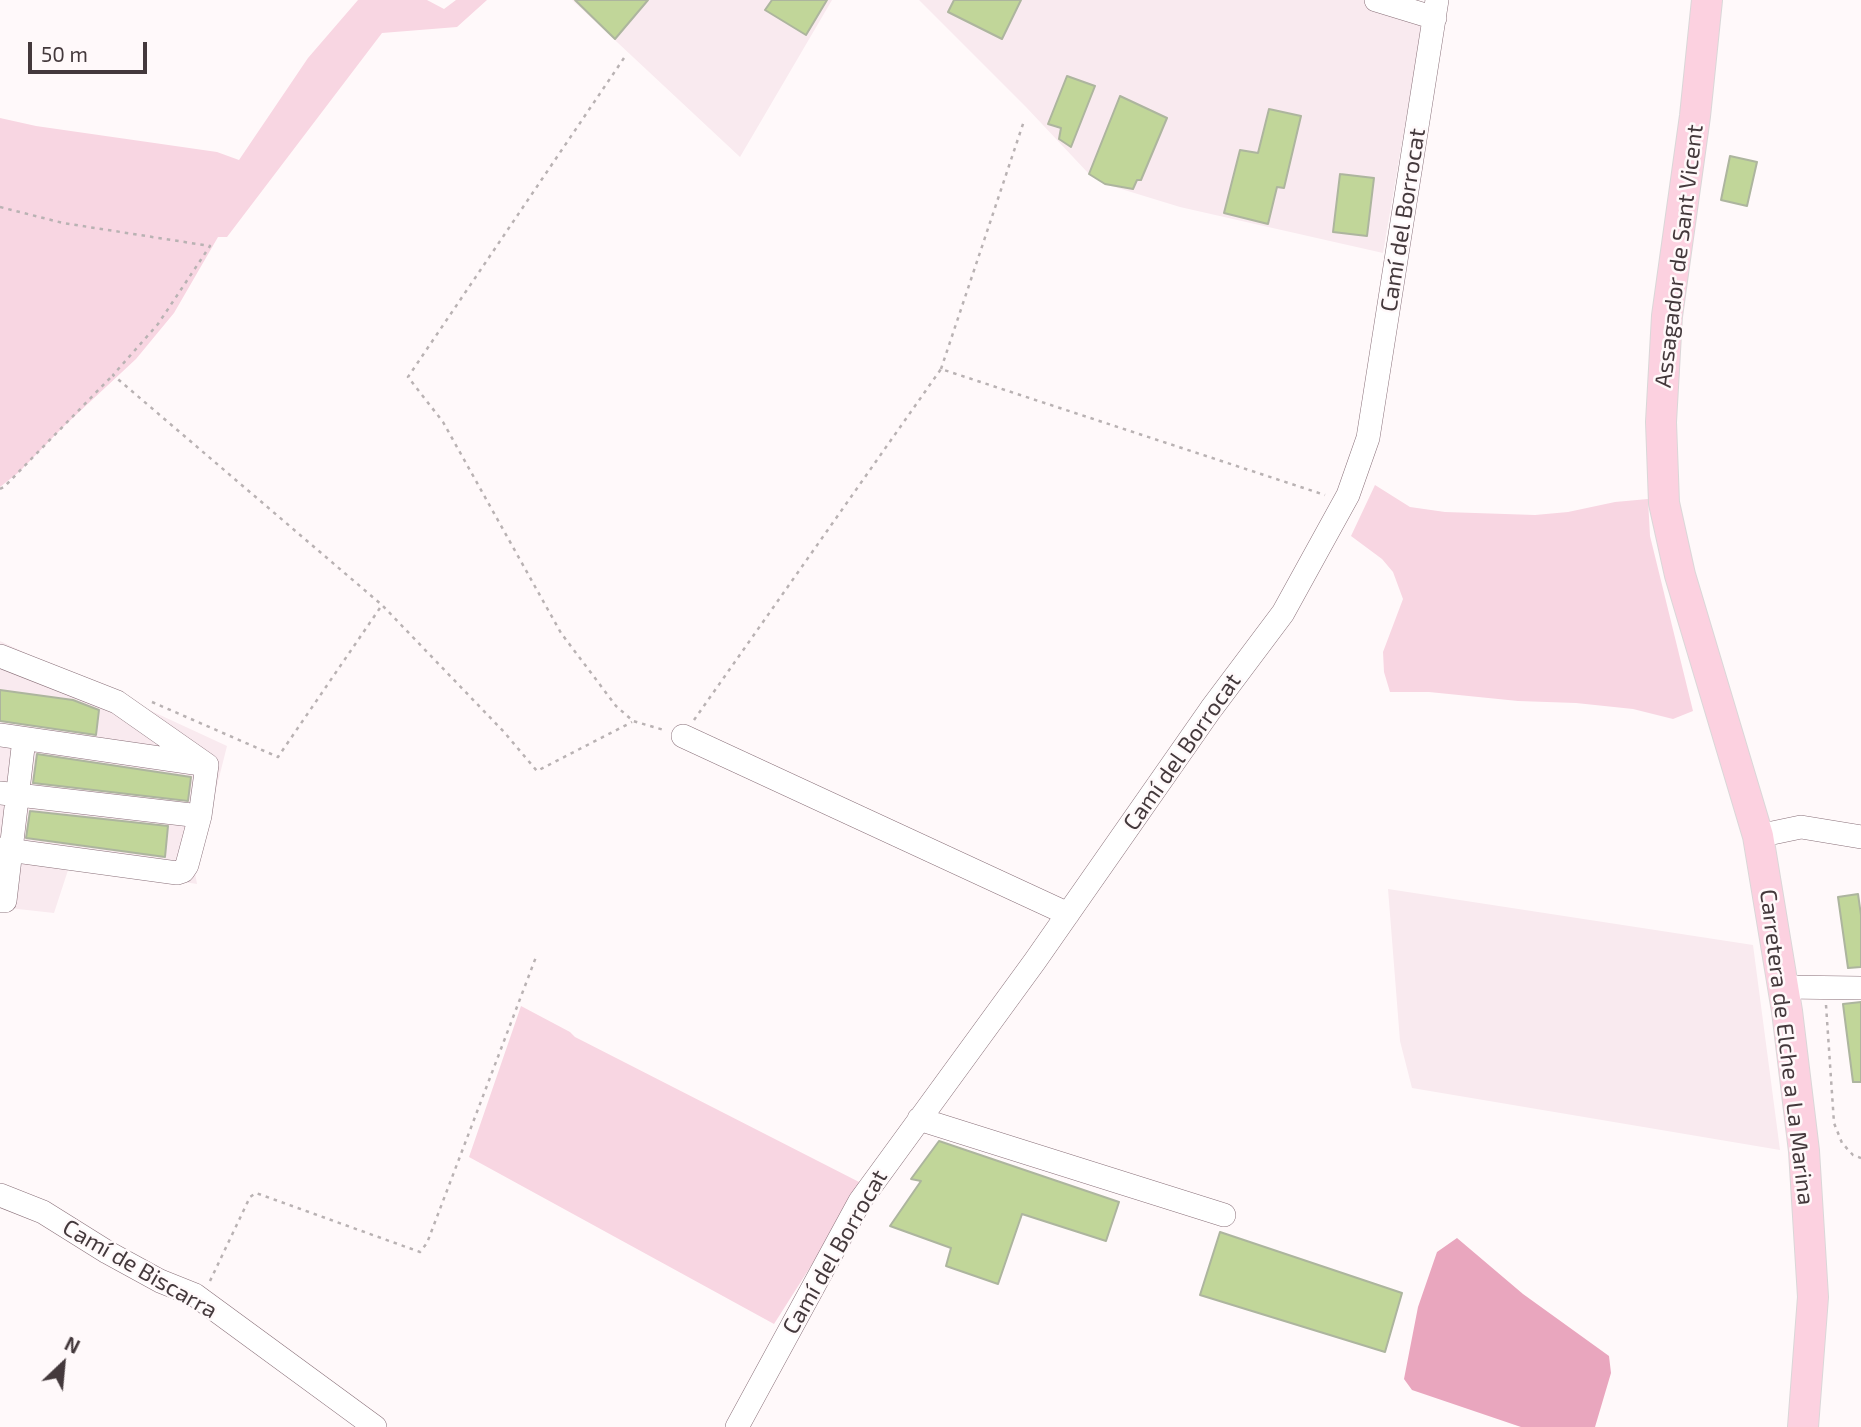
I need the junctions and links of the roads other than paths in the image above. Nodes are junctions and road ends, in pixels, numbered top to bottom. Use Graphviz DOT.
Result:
graph roads {
  1 [pos="1376,0"];
  2 [pos="1707,0"];
  3 [pos="1436,9"];
  4 [pos="0,656"];
  5 [pos="0,735"];
  6 [pos="683,736"];
  7 [pos="24,739"];
  8 [pos="207,765"];
  9 [pos="9,794"];
  10 [pos="200,816"];
  11 [pos="1758,836"];
  12 [pos="1861,837"];
  13 [pos="6,850"];
  14 [pos="0,901"];
  15 [pos="1068,914"];
  16 [pos="1783,987"];
  17 [pos="1861,988"];
  18 [pos="919,1119"];
  19 [pos="0,1195"];
  20 [pos="1224,1215"];
  21 [pos="375,1427"];
  22 [pos="737,1427"];
  23 [pos="1803,1427"];
  1 -- 3 [label="street"];
  2 -- 11 [label="main road, Assagador de Sant Vicent"];
  3 -- 15 [label="street, Camí del Borrocat"];
  4 -- 8 [label="street"];
  5 -- 7 [label="street"];
  6 -- 15 [label="street"];
  7 -- 8 [label="street"];
  7 -- 9 [label="street"];
  8 -- 10 [label="street"];
  9 -- 10 [label="street"];
  9 -- 13 [label="street"];
  10 -- 13 [label="street"];
  11 -- 12 [label="street"];
  11 -- 16 [label="main road, Carretera de Elche a La Marina"];
  13 -- 14 [label="street"];
  15 -- 18 [label="street, Camí del Borrocat"];
  16 -- 17 [label="street"];
  16 -- 23 [label="main road, Carretera de Elche a La Marina"];
  18 -- 20 [label="street"];
  18 -- 22 [label="street, Camí del Borrocat"];
  19 -- 21 [label="street, Camí de Biscarra"];
}
